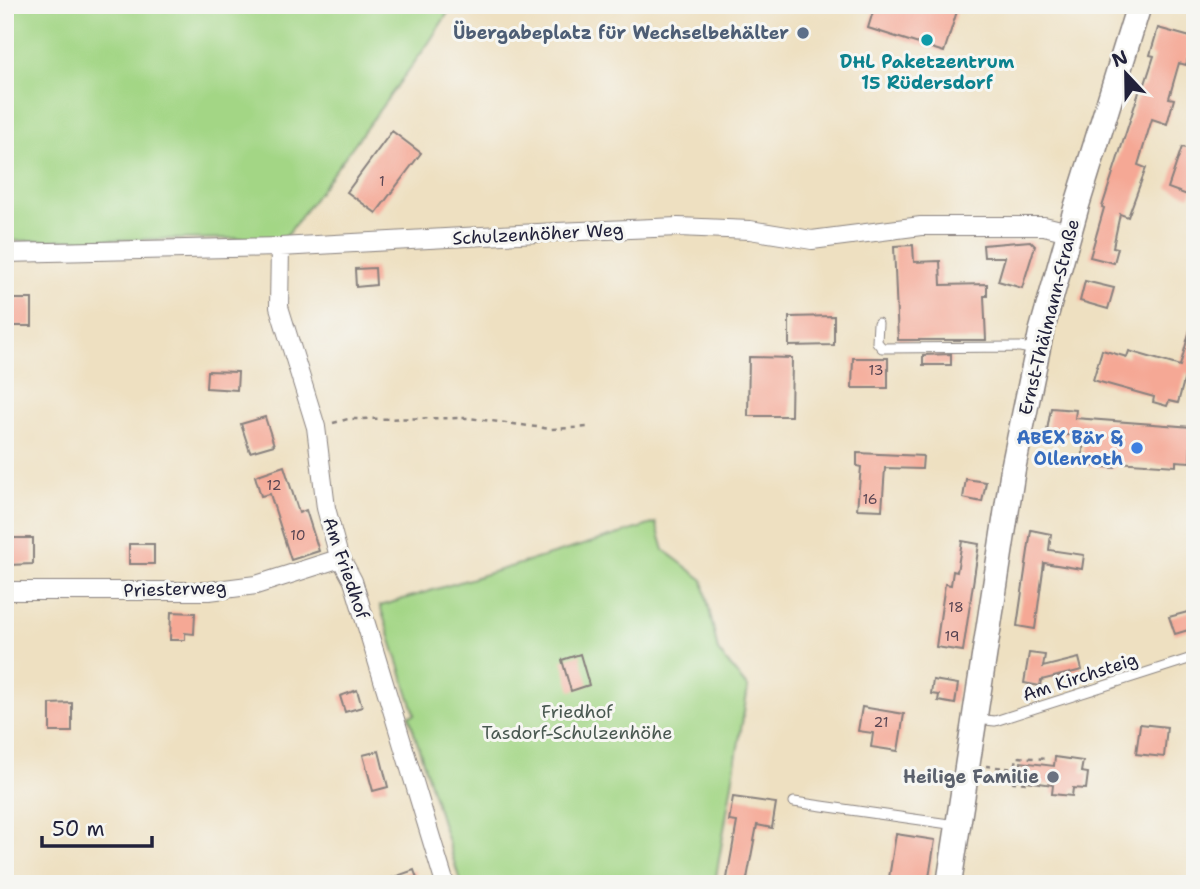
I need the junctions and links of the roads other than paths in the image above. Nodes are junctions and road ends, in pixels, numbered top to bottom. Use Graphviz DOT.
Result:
graph roads {
  1 [pos="1139,5"];
  2 [pos="1069,232"];
  3 [pos="281,247"];
  4 [pos="5,253"];
  5 [pos="878,323"];
  6 [pos="1037,351"];
  7 [pos="341,558"];
  8 [pos="5,591"];
  9 [pos="1195,657"];
  10 [pos="975,719"];
  11 [pos="794,802"];
  12 [pos="958,826"];
  13 [pos="445,884"];
  14 [pos="949,884"];
  1 -- 2 [label="main road, Ernst-Thälmann-Straße"];
  2 -- 3 [label="street, Schulzenhöher Weg"];
  2 -- 6 [label="main road, Ernst-Thälmann-Straße"];
  3 -- 4 [label="street, Schulzenhöher Weg"];
  3 -- 7 [label="street, Am Friedhof"];
  5 -- 6 [label="lane"];
  6 -- 10 [label="main road, Ernst-Thälmann-Straße"];
  7 -- 8 [label="street, Priesterweg"];
  7 -- 13 [label="street, Am Friedhof"];
  9 -- 10 [label="lane, Am Kirchsteig"];
  10 -- 12 [label="main road, Ernst-Thälmann-Straße"];
  11 -- 12 [label="lane"];
  12 -- 14 [label="main road, Ernst-Thälmann-Straße"];
}
